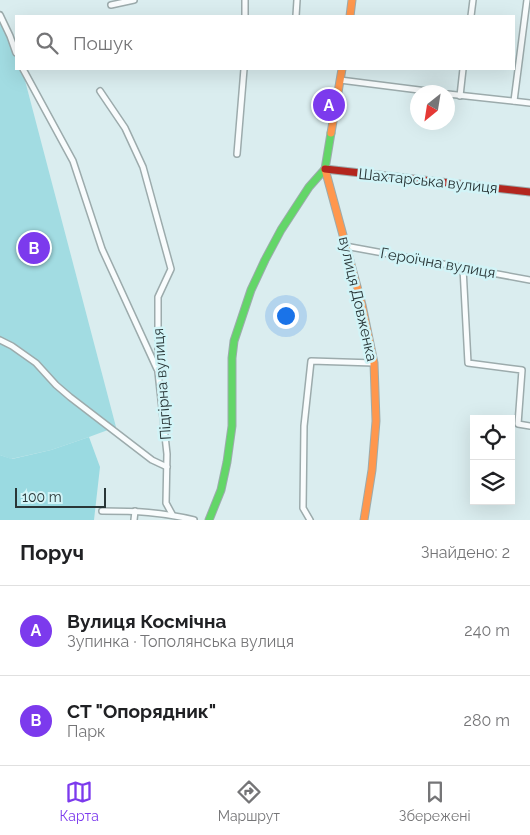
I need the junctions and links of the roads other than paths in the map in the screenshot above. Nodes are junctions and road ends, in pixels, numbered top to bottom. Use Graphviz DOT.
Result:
graph roads {
  1 [pos="134,0"];
  2 [pos="245,0"];
  3 [pos="296,0"];
  4 [pos="352,0"];
  5 [pos="473,0"];
  6 [pos="527,0"];
  7 [pos="111,5"];
  8 [pos="0,15"];
  9 [pos="245,15"];
  10 [pos="296,15"];
  11 [pos="350,15"];
  12 [pos="470,15"];
  13 [pos="15,50"];
  14 [pos="23,70"];
  15 [pos="244,70"];
  16 [pos="342,70"];
  17 [pos="463,70"];
  18 [pos="340,80"];
  19 [pos="410,89"];
  20 [pos="100,92"];
  21 [pos="455,95"];
  22 [pos="460,96"];
  23 [pos="514,101"];
  24 [pos="530,103"];
  25 [pos="237,154"];
  26 [pos="326,169"];
  27 [pos="530,192"];
  28 [pos="345,246"];
  29 [pos="463,268"];
  30 [pos="530,280"];
  31 [pos="0,340"];
  32 [pos="374,363"];
  33 [pos="158,372"];
  34 [pos="530,426"];
  35 [pos="167,467"];
  36 [pos="102,511"];
  37 [pos="135,511"];
  38 [pos="172,514"];
  39 [pos="134,520"];
  40 [pos="194,520"];
  41 [pos="209,520"];
  42 [pos="310,520"];
  43 [pos="364,520"];
  1 -- 7 [label="street"];
  2 -- 9 [label="street"];
  3 -- 10 [label="street"];
  4 -- 11 [label="street"];
  5 -- 12 [label="street"];
  6 -- 23 [label="street"];
  8 -- 13 [label="street"];
  14 -- 33 [label="street"];
  15 -- 25 [label="street"];
  16 -- 18 [label="street"];
  17 -- 22 [label="street"];
  18 -- 19 [label="street"];
  18 -- 26 [label="street"];
  20 -- 33 [label="street, Підгірна вулиця"];
  21 -- 22 [label="street"];
  22 -- 23 [label="street"];
  23 -- 24 [label="street"];
  26 -- 27 [label="street, Шахтарська вулиця"];
  26 -- 28 [label="street, вулиця Довженка"];
  26 -- 41 [label="street"];
  28 -- 29 [label="street, Героїчна вулиця"];
  28 -- 32 [label="street, вулиця Довженка"];
  29 -- 30 [label="street, Героїчна вулиця"];
  29 -- 34 [label="street"];
  31 -- 35 [label="street"];
  32 -- 42 [label="street"];
  32 -- 43 [label="street, вулиця Довженка"];
  33 -- 35 [label="street, Підгірна вулиця"];
  35 -- 38 [label="street, Підгірна вулиця"];
  36 -- 37 [label="street"];
  37 -- 38 [label="street"];
  37 -- 39 [label="street"];
  38 -- 40 [label="street"];
}
